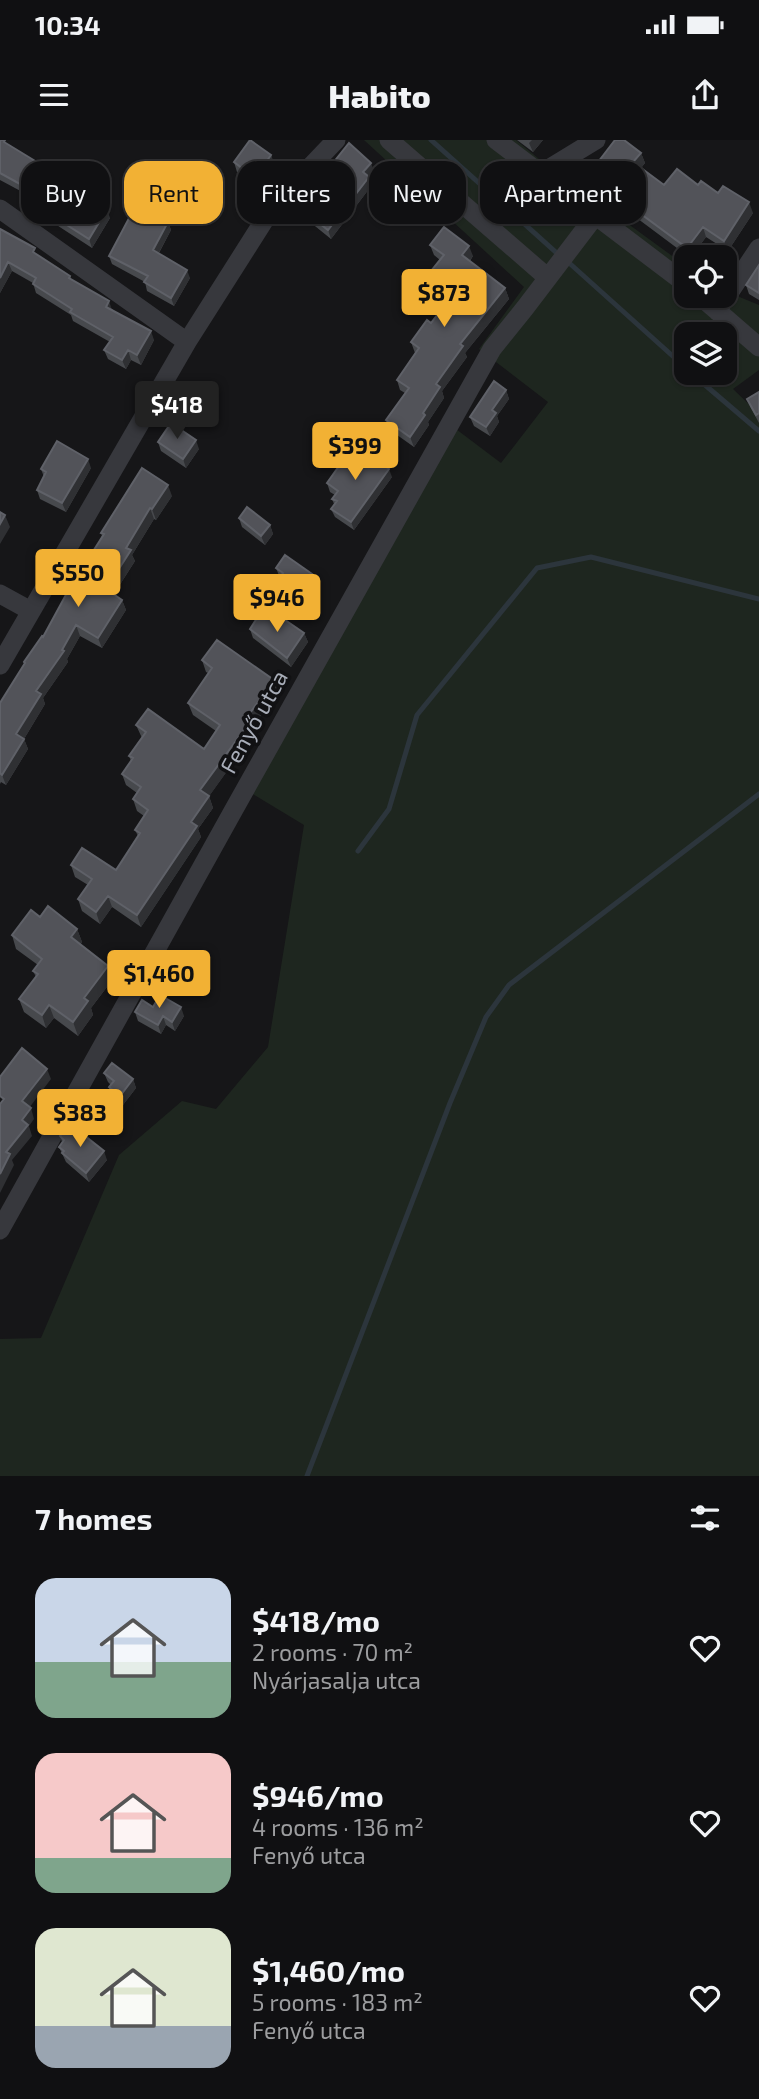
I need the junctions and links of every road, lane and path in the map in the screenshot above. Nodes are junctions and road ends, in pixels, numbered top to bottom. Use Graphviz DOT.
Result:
graph roads {
  1 [pos="336,140"];
  2 [pos="389,140"];
  3 [pos="496,140"];
  4 [pos="596,140"];
  5 [pos="523,161"];
  6 [pos="561,161"];
  7 [pos="0,209"];
  8 [pos="589,224"];
  9 [pos="606,224"];
  10 [pos="759,248"];
  11 [pos="559,265"];
  12 [pos="674,275"];
  13 [pos="714,308"];
  14 [pos="717,311"];
  15 [pos="187,342"];
  16 [pos="759,347"];
  17 [pos="0,594"];
  18 [pos="31,611"];
  19 [pos="0,665"];
  20 [pos="0,1230"];
  1 -- 15 [label="street"];
  2 -- 11 [label="street"];
  3 -- 5 [label="street"];
  4 -- 6 [label="street"];
  7 -- 15 [label="street"];
  8 -- 11 [label="street, Fenyő utca"];
  9 -- 12 [label="street"];
  10 -- 14 [label="street"];
  11 -- 20 [label="street, Fenyő utca"];
  13 -- 14 [label="street"];
  14 -- 16 [label="street"];
  15 -- 18 [label="street"];
  17 -- 18 [label="street"];
  18 -- 19 [label="street"];
}
